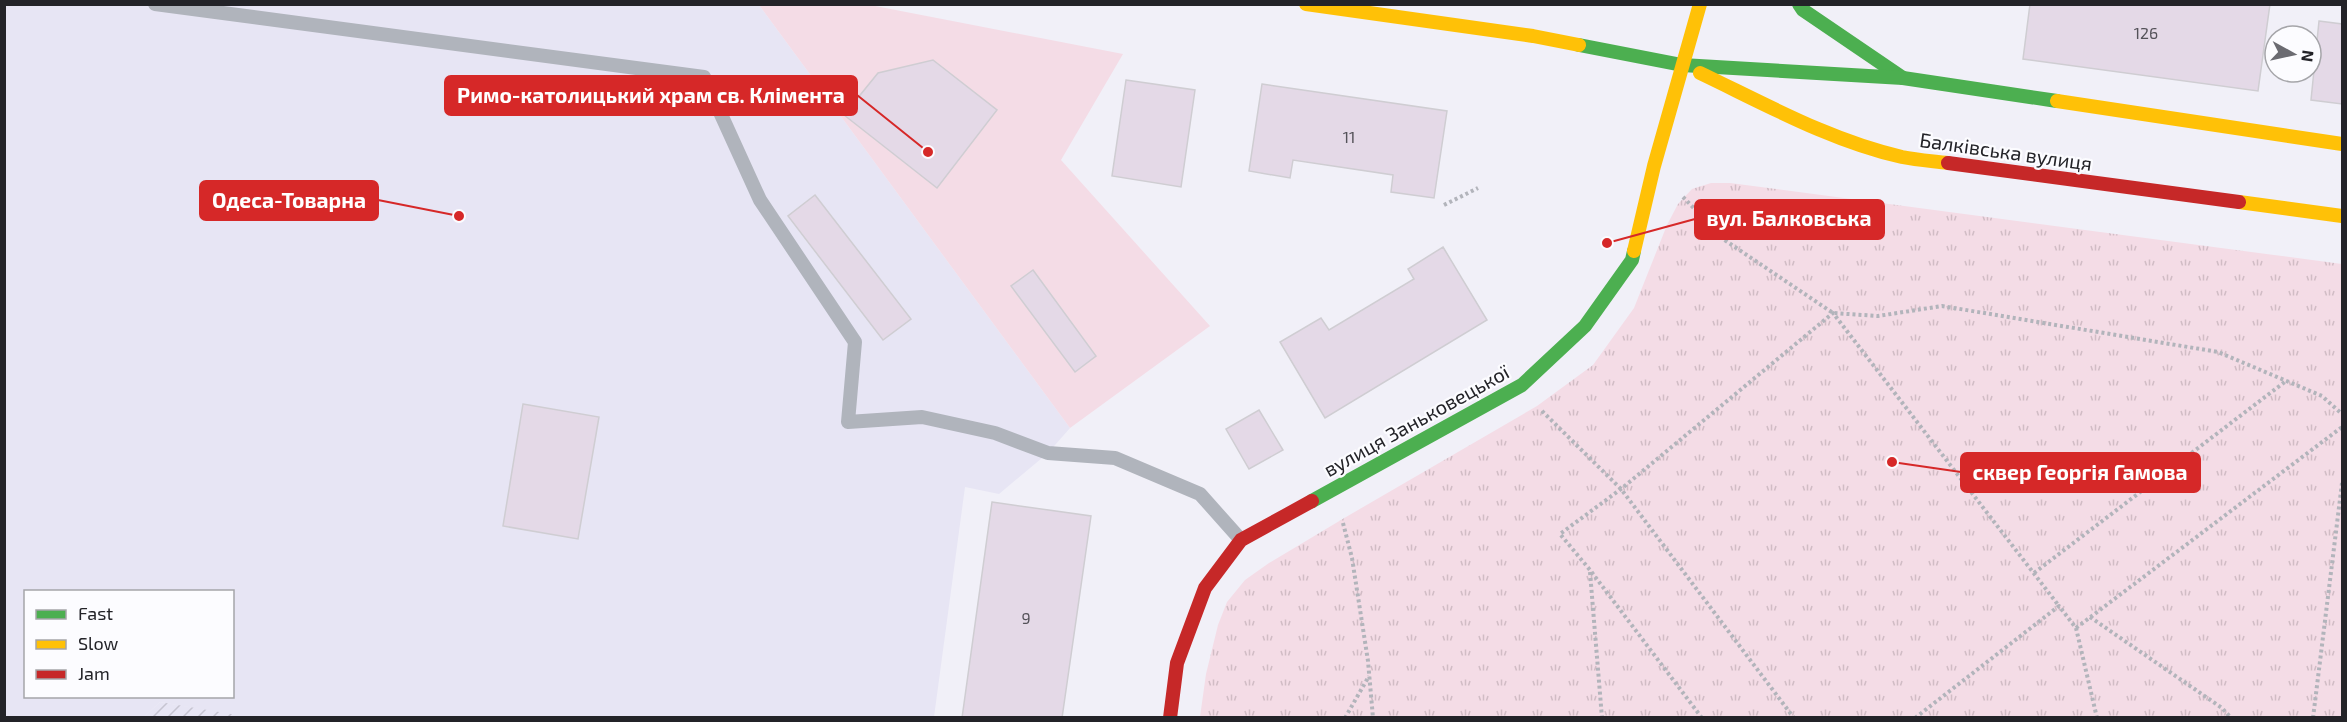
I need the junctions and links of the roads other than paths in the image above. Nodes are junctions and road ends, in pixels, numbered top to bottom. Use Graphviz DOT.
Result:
graph roads {
  1 [pos="155,4"];
  2 [pos="1306,4"];
  3 [pos="1700,4"];
  4 [pos="1799,4"];
  5 [pos="1681,17"];
  6 [pos="1682,65"];
  7 [pos="1903,78"];
  8 [pos="2343,144"];
  9 [pos="2343,216"];
  10 [pos="1241,540"];
  11 [pos="1170,717"];
  1 -- 10 [label="lane"];
  2 -- 6 [label="street, Балківська вулиця"];
  3 -- 6 [label="street, вулиця Заньковецької"];
  4 -- 7 [label="street"];
  5 -- 6 [label="street"];
  6 -- 7 [label="street, Балківська вулиця"];
  6 -- 9 [label="street, Балківська вулиця"];
  6 -- 10 [label="street, вулиця Заньковецької"];
  7 -- 8 [label="street, Балківська вулиця"];
  10 -- 11 [label="street, вулиця Заньковецької"];
}
